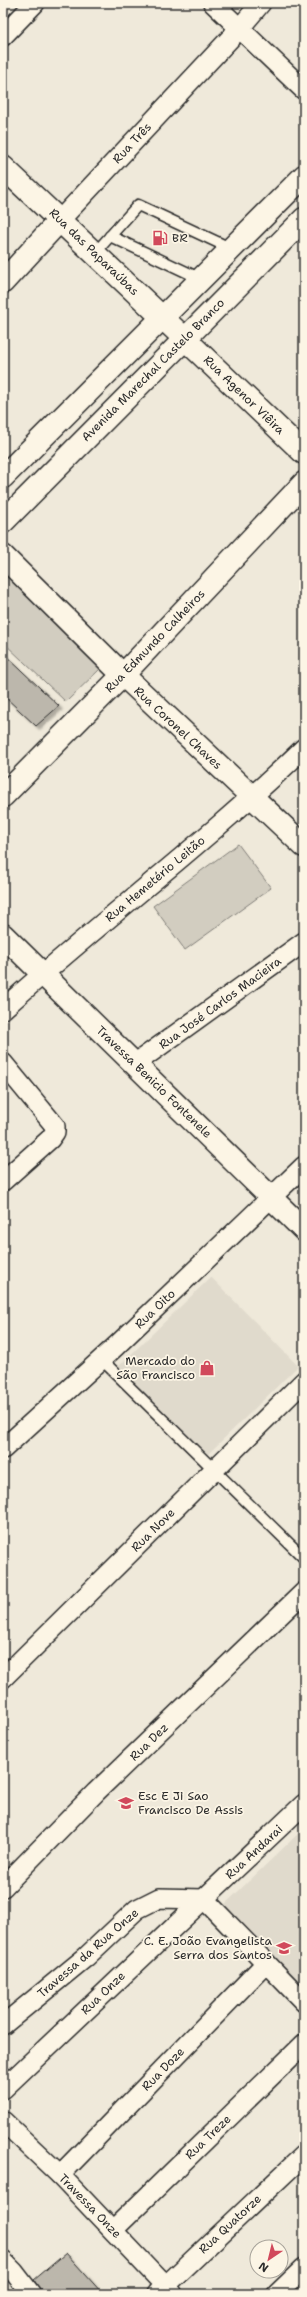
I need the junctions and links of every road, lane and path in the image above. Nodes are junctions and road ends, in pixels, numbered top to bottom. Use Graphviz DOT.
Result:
graph roads {
  1 [pos="35,3"];
  2 [pos="213,3"];
  3 [pos="261,3"];
  4 [pos="239,29"];
  5 [pos="3,36"];
  6 [pos="304,90"];
  7 [pos="3,167"];
  8 [pos="304,176"];
  9 [pos="304,219"];
  10 [pos="60,220"];
  11 [pos="110,236"];
  12 [pos="232,249"];
  13 [pos="95,253"];
  14 [pos="201,279"];
  15 [pos="3,282"];
  16 [pos="163,318"];
  17 [pos="184,338"];
  18 [pos="304,452"];
  19 [pos="3,477"];
  20 [pos="304,483"];
  21 [pos="3,522"];
  22 [pos="3,556"];
  23 [pos="123,676"];
  24 [pos="304,748"];
  25 [pos="3,796"];
  26 [pos="253,798"];
  27 [pos="304,846"];
  28 [pos="3,935"];
  29 [pos="304,942"];
  30 [pos="42,973"];
  31 [pos="3,1009"];
  32 [pos="3,1062"];
  33 [pos="136,1063"];
  34 [pos="304,1166"];
  35 [pos="3,1181"];
  36 [pos="272,1197"];
  37 [pos="304,1230"];
  38 [pos="101,1359"];
  39 [pos="304,1381"];
  40 [pos="3,1449"];
  41 [pos="214,1470"];
  42 [pos="304,1558"];
  43 [pos="302,1599"];
  44 [pos="3,1678"];
  45 [pos="304,1804"];
  46 [pos="3,1887"];
  47 [pos="204,1899"];
  48 [pos="266,1963"];
  49 [pos="304,2002"];
  50 [pos="3,2025"];
  51 [pos="304,2044"];
  52 [pos="3,2089"];
  53 [pos="3,2122"];
  54 [pos="304,2155"];
  55 [pos="60,2175"];
  56 [pos="113,2230"];
  57 [pos="3,2262"];
  58 [pos="304,2268"];
  59 [pos="165,2291"];
  60 [pos="31,2294"];
  61 [pos="277,2294"];
  1 -- 5 [label="street"];
  2 -- 4 [label="street"];
  3 -- 4 [label="street, Rua Três"];
  4 -- 6 [label="street"];
  4 -- 10 [label="street, Rua Três"];
  7 -- 10 [label="street, Rua das Paparaúbas"];
  8 -- 12 [label="street"];
  9 -- 17 [label="street, Avenida Marechal Castelo Branco"];
  10 -- 13 [label="street, Rua das Paparaúbas"];
  10 -- 15 [label="street, Rua Três"];
  11 -- 12 [label="lane"];
  11 -- 13 [label="lane"];
  11 -- 14 [label="lane"];
  12 -- 14 [label="street"];
  13 -- 16 [label="street, Rua das Paparaúbas"];
  14 -- 16 [label="street"];
  16 -- 17 [label="street, Rua das Paparaúbas"];
  16 -- 19 [label="street"];
  17 -- 18 [label="street, Rua Agenor Viêira"];
  17 -- 21 [label="street, Avenida Marechal Castelo Branco"];
  20 -- 23 [label="street, Rua Edmundo Calheiros"];
  22 -- 23 [label="street, Rua Coronel Chaves"];
  23 -- 25 [label="street, Rua Edmundo Calheiros"];
  23 -- 26 [label="street, Rua Coronel Chaves"];
  24 -- 26 [label="street, Rua Hemetério Leitão"];
  26 -- 27 [label="street, Rua Coronel Chaves"];
  26 -- 30 [label="street, Rua Hemetério Leitão"];
  28 -- 30 [label="street, Travessa Benicio Fontenele"];
  29 -- 33 [label="street, Rua José Carlos Macieira"];
  30 -- 31 [label="street, Rua Hemetério Leitão"];
  30 -- 33 [label="street, Travessa Benicio Fontenele"];
  32 -- 35 [label="street"];
  33 -- 36 [label="street, Travessa Benicio Fontenele"];
  34 -- 36 [label="street, Rua Oito"];
  36 -- 37 [label="street, Travessa Benicio Fontenele"];
  36 -- 38 [label="street, Rua Oito"];
  38 -- 40 [label="street, Rua Oito"];
  38 -- 41 [label="lane"];
  39 -- 41 [label="street, Rua Nove"];
  41 -- 42 [label="lane"];
  41 -- 44 [label="street, Rua Nove"];
  43 -- 46 [label="street, Rua Dez"];
  45 -- 47 [label="street, Rua Andarai"];
  47 -- 48 [label="street"];
  47 -- 50 [label="street, Travessa da Rua Onze"];
  47 -- 52 [label="street, Rua Onze"];
  48 -- 49 [label="street"];
  48 -- 55 [label="street, Rua Doze"];
  51 -- 56 [label="street, Rua Treze"];
  53 -- 55 [label="street, Travessa Onze"];
  54 -- 59 [label="street, Rua Quatorze"];
  55 -- 56 [label="street, Travessa Onze"];
  56 -- 59 [label="street, Travessa Onze"];
  57 -- 60 [label="street"];
  58 -- 61 [label="street"];
}
